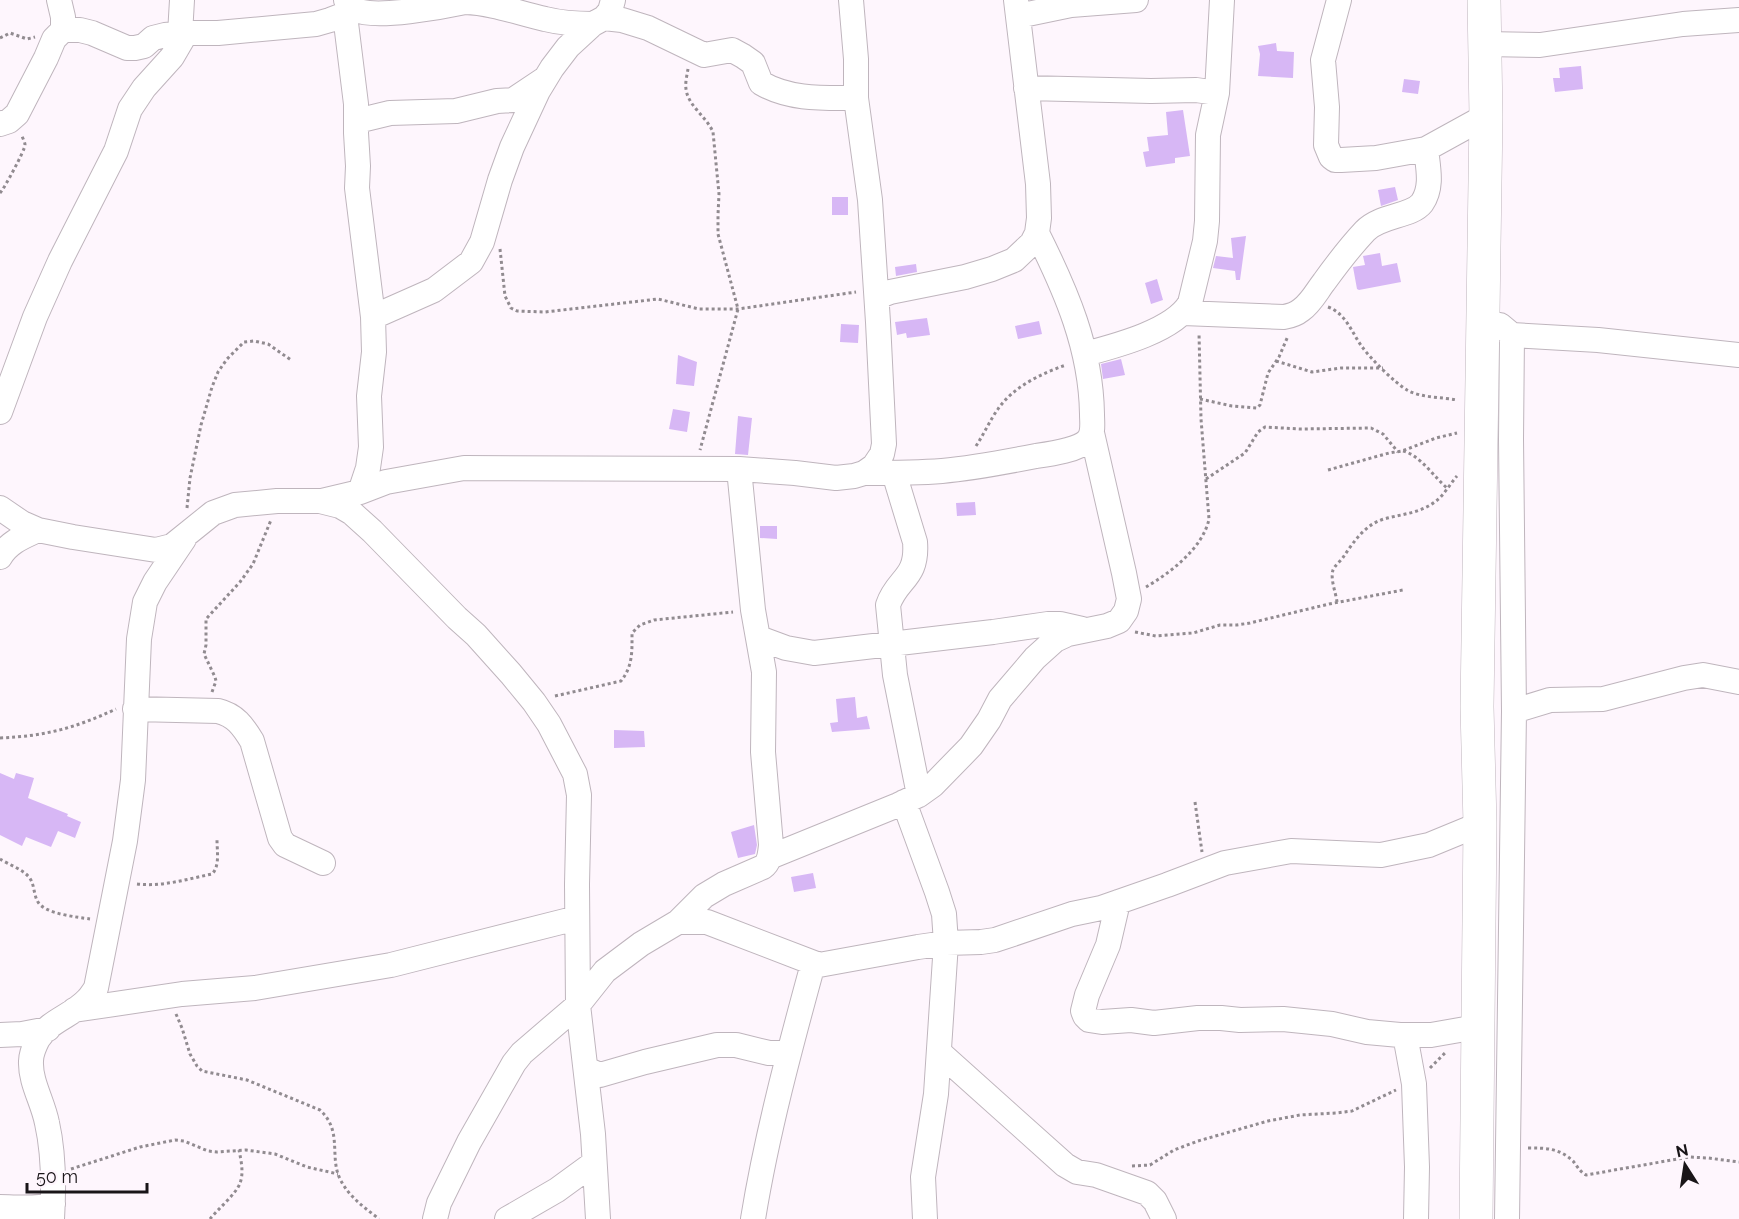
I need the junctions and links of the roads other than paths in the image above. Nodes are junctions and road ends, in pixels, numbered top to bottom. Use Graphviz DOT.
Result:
graph roads {
  1 [pos="182,0"];
  2 [pos="850,0"];
  3 [pos="1136,0"];
  4 [pos="1222,0"];
  5 [pos="1339,0"];
  6 [pos="1484,0"];
  7 [pos="465,1"];
  8 [pos="349,8"];
  9 [pos="1017,8"];
  10 [pos="603,14"];
  11 [pos="61,17"];
  12 [pos="1739,20"];
  13 [pos="183,33"];
  14 [pos="1485,44"];
  15 [pos="545,79"];
  16 [pos="1026,88"];
  17 [pos="1217,93"];
  18 [pos="856,98"];
  19 [pos="1486,116"];
  20 [pos="7,121"];
  21 [pos="357,121"];
  22 [pos="1426,149"];
  23 [pos="1037,233"];
  24 [pos="876,293"];
  25 [pos="1190,313"];
  26 [pos="1484,313"];
  27 [pos="374,317"];
  28 [pos="1512,335"];
  29 [pos="1739,355"];
  30 [pos="1086,357"];
  31 [pos="0,412"];
  32 [pos="1092,433"];
  33 [pos="739,469"];
  34 [pos="864,473"];
  35 [pos="894,473"];
  36 [pos="360,492"];
  37 [pos="320,501"];
  38 [pos="0,508"];
  39 [pos="38,530"];
  40 [pos="185,537"];
  41 [pos="5,546"];
  42 [pos="1098,628"];
  43 [pos="759,638"];
  44 [pos="892,643"];
  45 [pos="1739,682"];
  46 [pos="135,702"];
  47 [pos="1515,711"];
  48 [pos="912,798"];
  49 [pos="1479,824"];
  50 [pos="770,857"];
  51 [pos="323,863"];
  52 [pos="1118,902"];
  53 [pos="577,918"];
  54 [pos="678,922"];
  55 [pos="946,942"];
  56 [pos="813,964"];
  57 [pos="578,1005"];
  58 [pos="74,1010"];
  59 [pos="48,1029"];
  60 [pos="1469,1029"];
  61 [pos="0,1035"];
  62 [pos="1405,1035"];
  63 [pos="789,1051"];
  64 [pos="940,1053"];
  65 [pos="586,1070"];
  66 [pos="594,1163"];
  67 [pos="0,1207"];
  68 [pos="53,1211"];
  69 [pos="435,1219"];
  70 [pos="507,1219"];
  71 [pos="598,1219"];
  72 [pos="753,1219"];
  73 [pos="925,1219"];
  74 [pos="1164,1219"];
  75 [pos="1416,1219"];
  76 [pos="1476,1219"];
  77 [pos="1507,1219"];
  1 -- 13 [label="street"];
  2 -- 18 [label="street"];
  3 -- 9 [label="street"];
  4 -- 17 [label="street"];
  5 -- 22 [label="street"];
  6 -- 14 [label="highway"];
  7 -- 8 [label="street"];
  7 -- 10 [label="street"];
  8 -- 13 [label="street"];
  8 -- 21 [label="street"];
  9 -- 16 [label="street"];
  10 -- 15 [label="street"];
  10 -- 18 [label="street"];
  11 -- 13 [label="street"];
  11 -- 20 [label="street"];
  12 -- 14 [label="street"];
  13 -- 31 [label="street"];
  14 -- 19 [label="highway"];
  15 -- 21 [label="street"];
  15 -- 27 [label="street"];
  16 -- 17 [label="street"];
  16 -- 23 [label="street"];
  17 -- 25 [label="street"];
  18 -- 24 [label="street"];
  19 -- 22 [label="street"];
  19 -- 26 [label="highway"];
  21 -- 27 [label="street"];
  22 -- 25 [label="street"];
  23 -- 24 [label="street"];
  23 -- 30 [label="street"];
  24 -- 34 [label="street"];
  25 -- 30 [label="street"];
  26 -- 28 [label="street"];
  26 -- 49 [label="highway"];
  27 -- 36 [label="street"];
  28 -- 29 [label="street"];
  28 -- 47 [label="street"];
  30 -- 32 [label="street"];
  32 -- 35 [label="street"];
  32 -- 42 [label="street"];
  33 -- 34 [label="street"];
  33 -- 36 [label="street"];
  33 -- 43 [label="street"];
  34 -- 35 [label="street"];
  35 -- 44 [label="street"];
  36 -- 37 [label="street"];
  37 -- 40 [label="street"];
  37 -- 53 [label="street"];
  38 -- 39 [label="street"];
  39 -- 40 [label="street"];
  39 -- 41 [label="street"];
  40 -- 46 [label="street"];
  42 -- 44 [label="street"];
  42 -- 48 [label="street"];
  43 -- 44 [label="street"];
  43 -- 50 [label="street"];
  44 -- 48 [label="street"];
  45 -- 47 [label="street"];
  46 -- 51 [label="street"];
  46 -- 58 [label="street"];
  47 -- 77 [label="street"];
  48 -- 50 [label="street"];
  48 -- 55 [label="street"];
  49 -- 52 [label="street"];
  49 -- 60 [label="highway"];
  50 -- 54 [label="street"];
  52 -- 55 [label="street"];
  52 -- 62 [label="street"];
  53 -- 57 [label="street"];
  53 -- 58 [label="street"];
  54 -- 56 [label="street"];
  54 -- 57 [label="street"];
  55 -- 56 [label="street"];
  55 -- 64 [label="street"];
  56 -- 63 [label="street"];
  57 -- 65 [label="street"];
  57 -- 69 [label="street"];
  58 -- 59 [label="street"];
  59 -- 61 [label="street"];
  59 -- 68 [label="street"];
  60 -- 62 [label="street"];
  60 -- 76 [label="highway"];
  62 -- 75 [label="street"];
  63 -- 65 [label="street"];
  63 -- 72 [label="street"];
  64 -- 73 [label="street"];
  64 -- 74 [label="street"];
  65 -- 66 [label="street"];
  66 -- 70 [label="street"];
  66 -- 71 [label="street"];
  67 -- 68 [label="street"];
}
